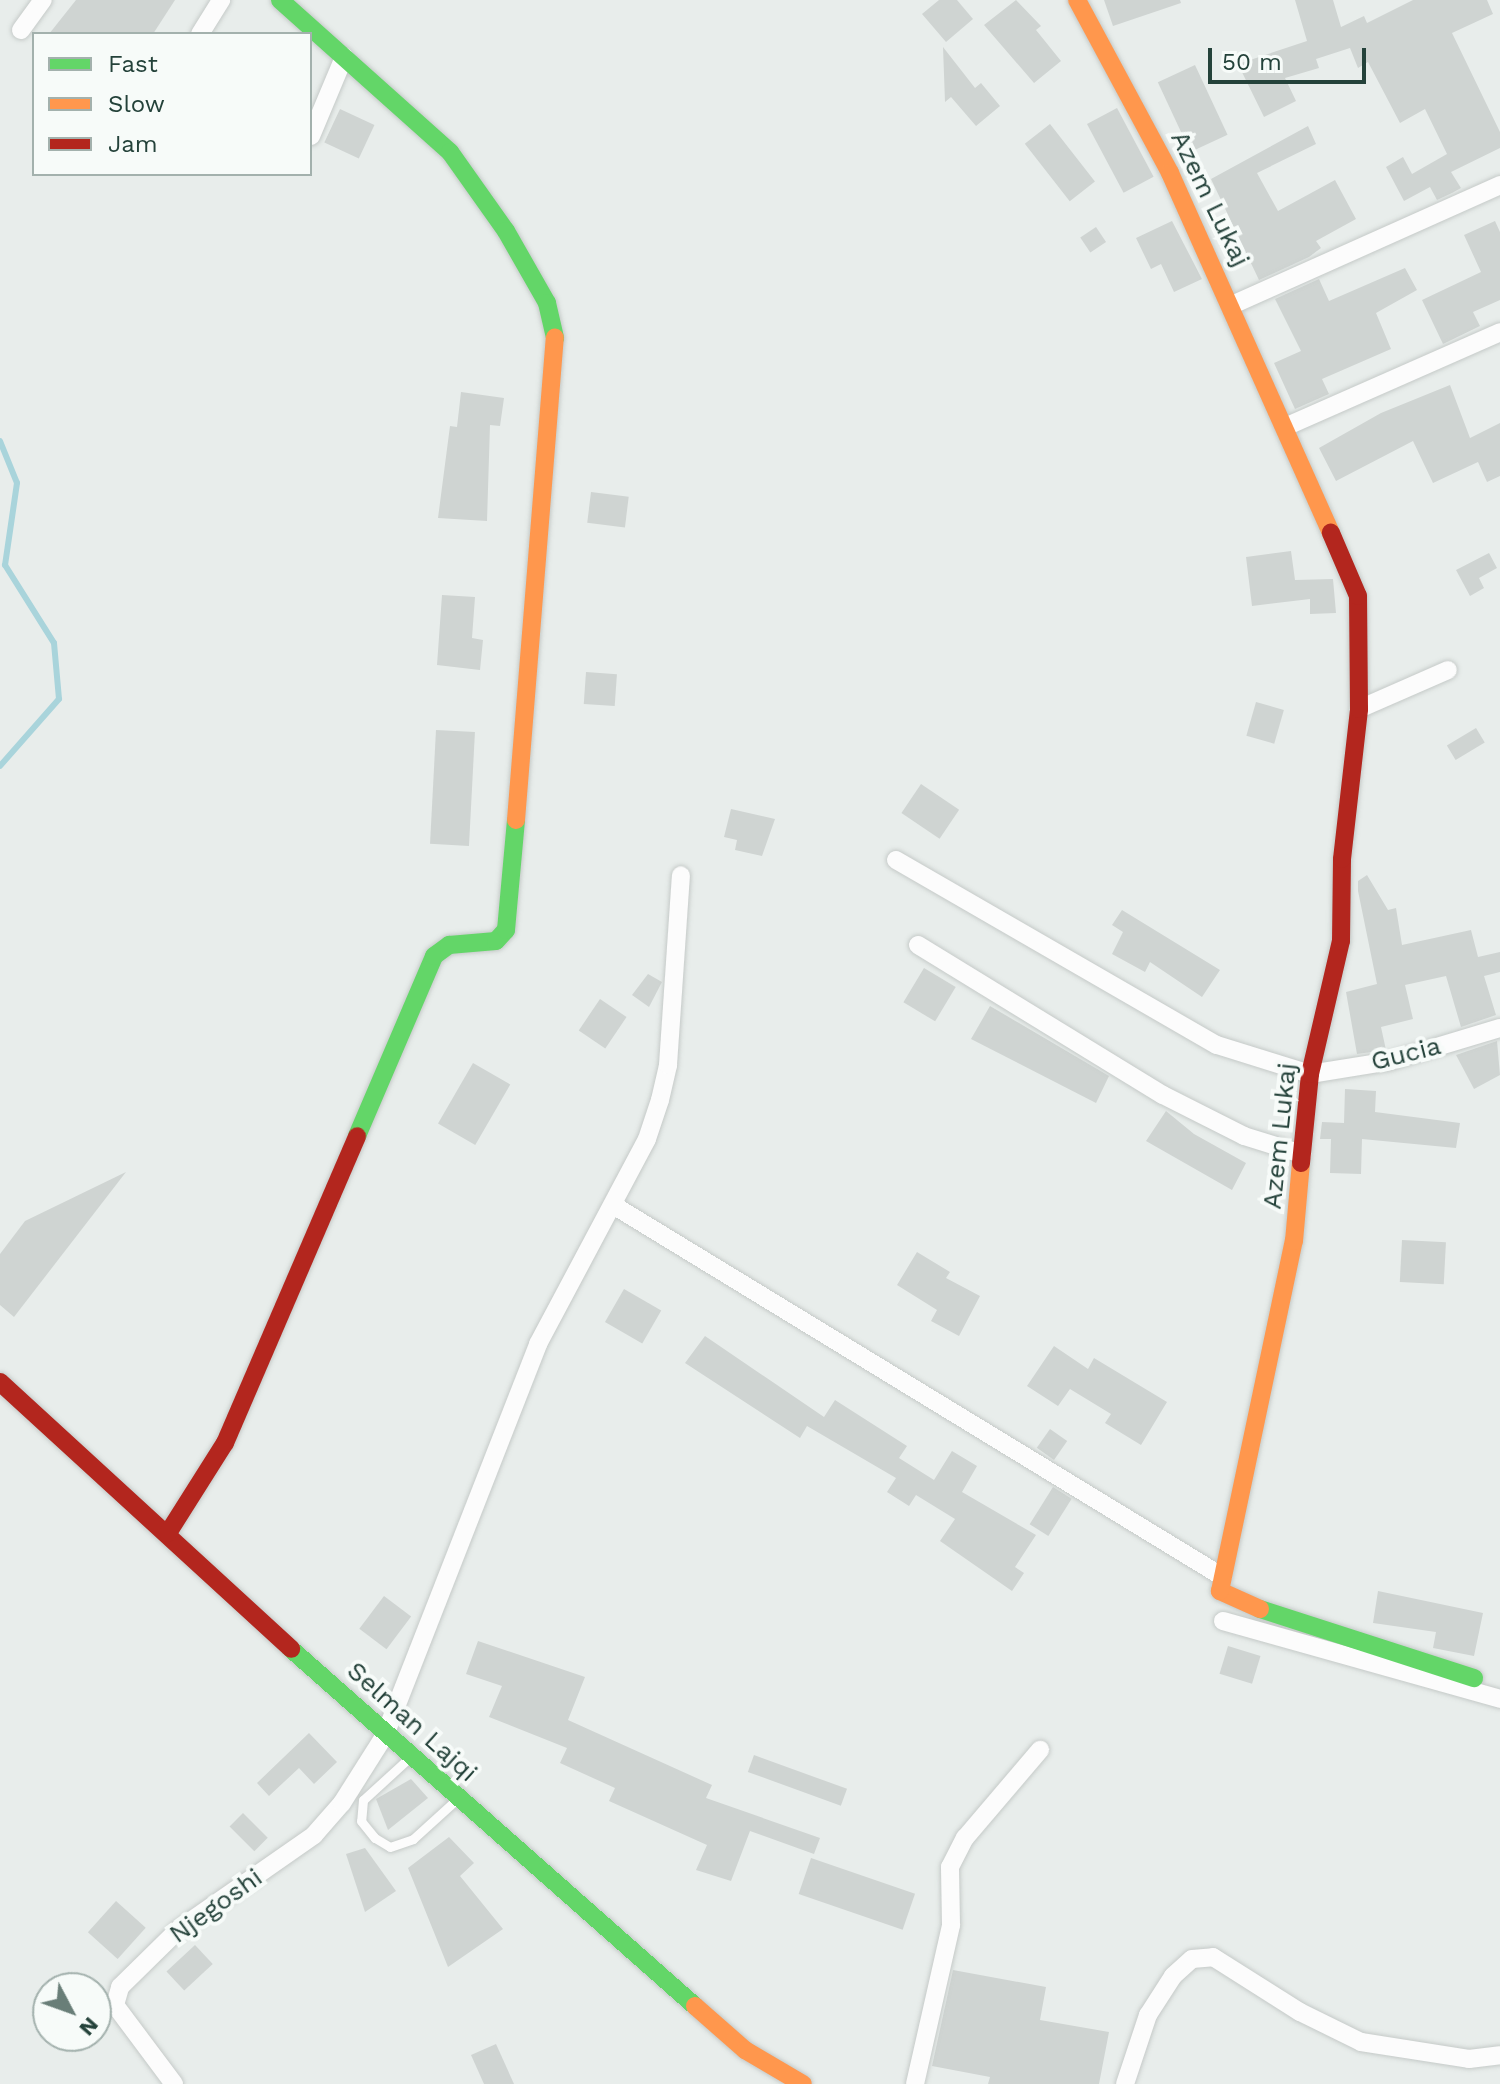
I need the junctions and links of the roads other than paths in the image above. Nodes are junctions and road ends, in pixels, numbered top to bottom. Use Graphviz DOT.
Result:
graph roads {
  1 [pos="43,0"];
  2 [pos="221,0"];
  3 [pos="280,0"];
  4 [pos="1077,0"];
  5 [pos="21,30"];
  6 [pos="201,32"];
  7 [pos="344,57"];
  8 [pos="312,134"];
  9 [pos="1500,185"];
  10 [pos="1232,305"];
  11 [pos="1500,332"];
  12 [pos="1285,427"];
  13 [pos="1448,670"];
  14 [pos="1359,709"];
  15 [pos="896,860"];
  16 [pos="681,875"];
  17 [pos="918,945"];
  18 [pos="1500,1028"];
  19 [pos="1310,1074"];
  20 [pos="1302,1154"];
  21 [pos="613,1205"];
  22 [pos="0,1382"];
  23 [pos="168,1533"];
  24 [pos="1223,1577"];
  25 [pos="1223,1621"];
  26 [pos="1474,1678"];
  27 [pos="1500,1699"];
  28 [pos="385,1735"];
  29 [pos="1040,1750"];
  30 [pos="410,1757"];
  31 [pos="458,1797"];
  32 [pos="1500,2055"];
  33 [pos="174,2084"];
  34 [pos="803,2084"];
  35 [pos="915,2084"];
  36 [pos="1125,2084"];
  1 -- 5 [label="street"];
  2 -- 6 [label="street"];
  3 -- 7 [label="street"];
  4 -- 10 [label="street, Azem Lukaj"];
  7 -- 8 [label="street"];
  7 -- 23 [label="street"];
  9 -- 10 [label="street"];
  10 -- 12 [label="street, Azem Lukaj"];
  11 -- 12 [label="street"];
  12 -- 14 [label="street, Azem Lukaj"];
  13 -- 14 [label="street"];
  14 -- 19 [label="street, Azem Lukaj"];
  15 -- 19 [label="street"];
  16 -- 21 [label="street"];
  17 -- 20 [label="street"];
  18 -- 19 [label="street, Gucia"];
  19 -- 20 [label="street, Azem Lukaj"];
  20 -- 24 [label="street, Azem Lukaj"];
  21 -- 24 [label="street"];
  21 -- 28 [label="street"];
  22 -- 23 [label="street, Selman Lajqi"];
  23 -- 28 [label="street, Selman Lajqi"];
  24 -- 26 [label="street"];
  25 -- 27 [label="street"];
  28 -- 30 [label="street, Selman Lajqi"];
  28 -- 33 [label="street, Njegoshi"];
  29 -- 35 [label="street"];
  30 -- 31 [label="street, Selman Lajqi"];
  30 -- 31 [label="lane"];
  31 -- 34 [label="street, Selman Lajqi"];
  32 -- 36 [label="street"];
}
